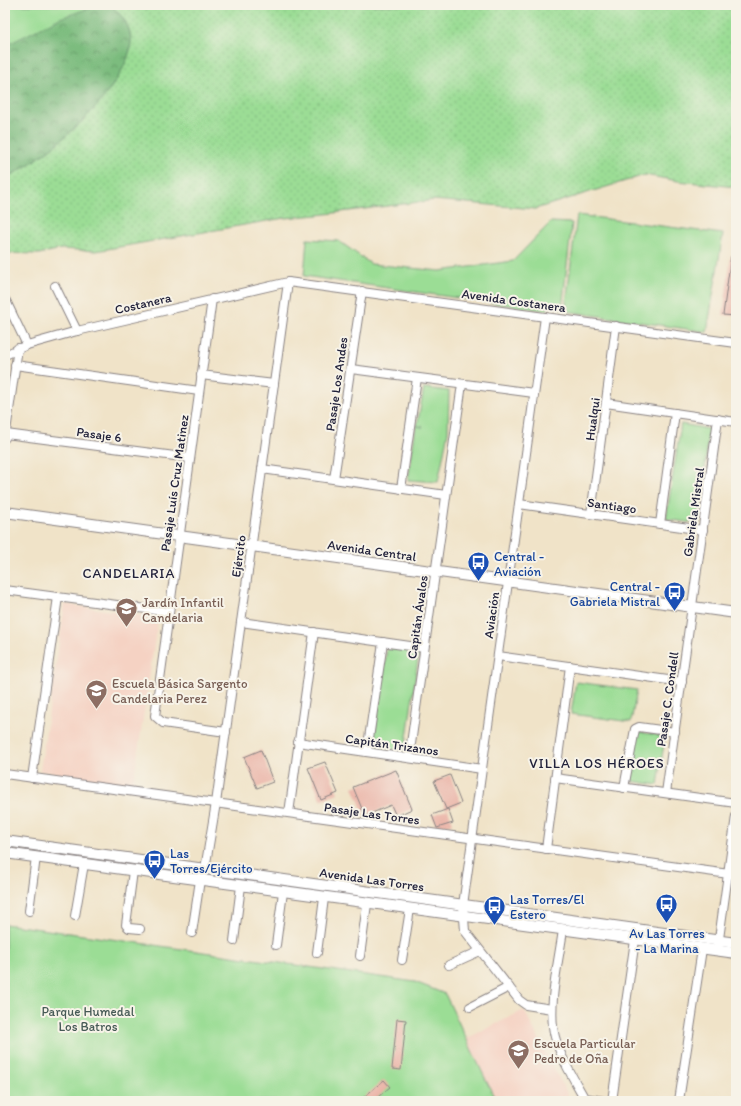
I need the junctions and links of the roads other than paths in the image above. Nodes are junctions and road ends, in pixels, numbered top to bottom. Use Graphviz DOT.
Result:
graph roads {
  1 [pos="288,282"];
  2 [pos="55,286"];
  3 [pos="362,292"];
  4 [pos="212,299"];
  5 [pos="6,301"];
  6 [pos="545,316"];
  7 [pos="616,326"];
  8 [pos="77,331"];
  9 [pos="736,343"];
  10 [pos="27,345"];
  11 [pos="18,348"];
  12 [pos="5,355"];
  13 [pos="15,365"];
  14 [pos="351,369"];
  15 [pos="201,375"];
  16 [pos="417,378"];
  17 [pos="274,384"];
  18 [pos="462,384"];
  19 [pos="199,391"];
  20 [pos="534,394"];
  21 [pos="606,403"];
  22 [pos="675,413"];
  23 [pos="718,419"];
  24 [pos="736,422"];
  25 [pos="5,436"];
  26 [pos="190,458"];
  27 [pos="262,469"];
  28 [pos="334,480"];
  29 [pos="401,489"];
  30 [pos="446,495"];
  31 [pos="519,504"];
  32 [pos="5,512"];
  33 [pos="591,514"];
  34 [pos="660,524"];
  35 [pos="703,530"];
  36 [pos="179,536"];
  37 [pos="251,546"];
  38 [pos="435,572"];
  39 [pos="508,582"];
  40 [pos="5,590"];
  41 [pos="58,597"];
  42 [pos="692,607"];
  43 [pos="169,612"];
  44 [pos="736,613"];
  45 [pos="241,622"];
  46 [pos="314,632"];
  47 [pos="383,642"];
  48 [pos="424,648"];
  49 [pos="498,656"];
  50 [pos="570,666"];
  51 [pos="682,682"];
  52 [pos="226,732"];
  53 [pos="675,732"];
  54 [pos="298,742"];
  55 [pos="367,752"];
  56 [pos="409,758"];
  57 [pos="482,769"];
  58 [pos="5,774"];
  59 [pos="32,778"];
  60 [pos="555,778"];
  61 [pos="624,788"];
  62 [pos="666,793"];
  63 [pos="216,803"];
  64 [pos="736,803"];
  65 [pos="288,813"];
  66 [pos="736,816"];
  67 [pos="473,840"];
  68 [pos="5,841"];
  69 [pos="546,849"];
  70 [pos="5,853"];
  71 [pos="36,858"];
  72 [pos="84,864"];
  73 [pos="205,869"];
  74 [pos="133,871"];
  75 [pos="732,874"];
  76 [pos="200,880"];
  77 [pos="241,886"];
  78 [pos="283,892"];
  79 [pos="324,898"];
  80 [pos="367,904"];
  81 [pos="463,905"];
  82 [pos="410,909"];
  83 [pos="29,910"];
  84 [pos="75,916"];
  85 [pos="464,916"];
  86 [pos="140,929"];
  87 [pos="563,930"];
  88 [pos="192,933"];
  89 [pos="635,940"];
  90 [pos="719,940"];
  91 [pos="234,941"];
  92 [pos="736,943"];
  93 [pos="276,945"];
  94 [pos="702,949"];
  95 [pos="480,951"];
  96 [pos="717,951"];
  97 [pos="317,953"];
  98 [pos="736,953"];
  99 [pos="360,956"];
  100 [pos="402,960"];
  101 [pos="449,965"];
  102 [pos="509,987"];
  103 [pos="470,1007"];
  104 [pos="552,1009"];
  105 [pos="585,1100"];
  106 [pos="604,1101"];
  107 [pos="612,1101"];
  108 [pos="680,1101"];
  1 -- 3 [label="street, Avenida Costanera"];
  1 -- 4 [label="street, Costanera"];
  1 -- 17 [label="street, Ejército"];
  2 -- 8 [label="street"];
  3 -- 6 [label="street, Avenida Costanera"];
  3 -- 14 [label="street, Pasaje Los Andes"];
  4 -- 8 [label="street, Costanera"];
  4 -- 15 [label="street, Pasaje Luís Cruz Matinez"];
  5 -- 10 [label="street"];
  6 -- 7 [label="street, Avenida Costanera"];
  6 -- 20 [label="street, Aviación"];
  7 -- 9 [label="street, Avenida Costanera"];
  7 -- 21 [label="street, Hualqui"];
  8 -- 10 [label="street, Costanera"];
  10 -- 11 [label="street, Costanera"];
  11 -- 12 [label="street, Costanera"];
  11 -- 13 [label="street"];
  13 -- 19 [label="street"];
  13 -- 25 [label="street"];
  14 -- 16 [label="street"];
  14 -- 28 [label="street, Pasaje Los Andes"];
  15 -- 17 [label="street"];
  15 -- 19 [label="street, Pasaje Luís Cruz Matinez"];
  16 -- 18 [label="street"];
  16 -- 29 [label="street"];
  17 -- 27 [label="street, Ejército"];
  18 -- 20 [label="street"];
  18 -- 30 [label="street, Capitán Ávalos"];
  19 -- 26 [label="street, Pasaje Luís Cruz Matinez"];
  20 -- 31 [label="street, Aviación"];
  21 -- 22 [label="street"];
  21 -- 33 [label="street, Hualqui"];
  22 -- 23 [label="street"];
  22 -- 34 [label="street"];
  23 -- 24 [label="street"];
  23 -- 35 [label="street, Gabriela Mistral"];
  25 -- 26 [label="street, Pasaje 6"];
  26 -- 36 [label="street, Pasaje Luís Cruz Matinez"];
  27 -- 28 [label="street"];
  27 -- 37 [label="street, Ejército"];
  28 -- 29 [label="street"];
  29 -- 30 [label="street"];
  30 -- 38 [label="street, Capitán Ávalos"];
  31 -- 33 [label="street, Santiago"];
  31 -- 39 [label="street, Aviación"];
  32 -- 36 [label="street, Avenida Central"];
  33 -- 34 [label="street, Santiago"];
  34 -- 35 [label="street, Santiago"];
  35 -- 42 [label="street, Gabriela Mistral"];
  36 -- 37 [label="street, Avenida Central"];
  36 -- 43 [label="street, Pasaje Luís Cruz Matinez"];
  37 -- 38 [label="street, Avenida Central"];
  37 -- 45 [label="street, Ejército"];
  38 -- 39 [label="street, Avenida Central"];
  38 -- 48 [label="street, Capitán Ávalos"];
  39 -- 42 [label="street, Avenida Central"];
  39 -- 49 [label="street, Aviación"];
  40 -- 41 [label="street"];
  41 -- 43 [label="street"];
  41 -- 59 [label="street"];
  42 -- 44 [label="street, Avenida Central"];
  42 -- 51 [label="street, Pasaje C. Condell"];
  43 -- 52 [label="street, Pasaje Luís Cruz Matinez"];
  45 -- 46 [label="street"];
  45 -- 52 [label="street, Ejército"];
  46 -- 47 [label="street"];
  46 -- 54 [label="street"];
  47 -- 48 [label="street"];
  47 -- 55 [label="street"];
  48 -- 56 [label="street, Capitán Ávalos"];
  49 -- 50 [label="street"];
  49 -- 57 [label="street, Aviación"];
  50 -- 51 [label="street"];
  50 -- 60 [label="street"];
  51 -- 53 [label="street, Pasaje C. Condell"];
  52 -- 63 [label="street, Ejército"];
  53 -- 61 [label="street"];
  53 -- 62 [label="street, Pasaje C. Condell"];
  54 -- 55 [label="street, Capitán Trizanos"];
  54 -- 65 [label="street"];
  55 -- 56 [label="street, Capitán Trizanos"];
  56 -- 57 [label="street, Capitán Trizanos"];
  57 -- 67 [label="street, Aviación"];
  58 -- 59 [label="street, Pasaje Las Torres"];
  59 -- 63 [label="street, Pasaje Las Torres"];
  60 -- 61 [label="street"];
  60 -- 69 [label="street"];
  61 -- 62 [label="street"];
  62 -- 64 [label="street"];
  63 -- 65 [label="street, Pasaje Las Torres"];
  63 -- 73 [label="street, Ejército"];
  65 -- 67 [label="street, Pasaje Las Torres"];
  66 -- 75 [label="street"];
  67 -- 69 [label="street, Pasaje Las Torres"];
  67 -- 81 [label="street, Aviación"];
  68 -- 73 [label="street, Avenida Las Torres"];
  69 -- 75 [label="street, Pasaje Las Torres"];
  70 -- 71 [label="street, Avenida Las Torres"];
  71 -- 72 [label="street, Avenida Las Torres"];
  71 -- 83 [label="street"];
  72 -- 74 [label="street, Avenida Las Torres"];
  72 -- 84 [label="street"];
  73 -- 76 [label="street, Ejército"];
  73 -- 81 [label="street, Avenida Las Torres"];
  74 -- 76 [label="street, Avenida Las Torres"];
  74 -- 86 [label="street"];
  75 -- 90 [label="street"];
  76 -- 77 [label="street, Avenida Las Torres"];
  76 -- 88 [label="street, Ejército"];
  77 -- 78 [label="street, Avenida Las Torres"];
  77 -- 91 [label="street"];
  78 -- 79 [label="street, Avenida Las Torres"];
  78 -- 93 [label="street"];
  79 -- 80 [label="street, Avenida Las Torres"];
  79 -- 97 [label="street"];
  80 -- 82 [label="street, Avenida Las Torres"];
  80 -- 99 [label="street"];
  81 -- 85 [label="street, Aviación"];
  81 -- 90 [label="street, Avenida Las Torres"];
  82 -- 85 [label="street, Avenida Las Torres"];
  82 -- 100 [label="street"];
  85 -- 87 [label="street, Avenida Las Torres"];
  85 -- 95 [label="street, Aviación"];
  87 -- 89 [label="street, Avenida Las Torres"];
  87 -- 104 [label="street"];
  89 -- 94 [label="street, Avenida Las Torres"];
  89 -- 107 [label="street"];
  90 -- 92 [label="street, Avenida Las Torres"];
  90 -- 96 [label="street"];
  94 -- 96 [label="street, Avenida Las Torres"];
  94 -- 108 [label="street"];
  95 -- 101 [label="street"];
  95 -- 102 [label="street, Aviación"];
  96 -- 98 [label="street, Avenida Las Torres"];
  102 -- 103 [label="street"];
  102 -- 104 [label="street, Aviación"];
  104 -- 105 [label="street"];
  105 -- 106 [label="street"];
}
